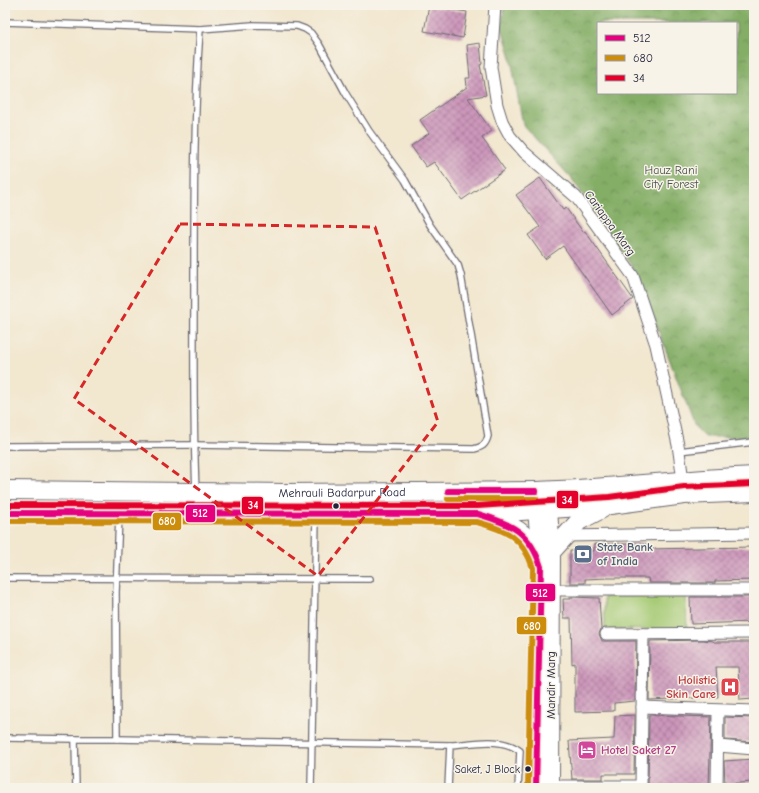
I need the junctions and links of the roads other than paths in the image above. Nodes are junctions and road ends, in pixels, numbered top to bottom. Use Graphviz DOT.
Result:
graph roads {
  1 [pos="495,5"];
  2 [pos="5,22"];
  3 [pos="200,29"];
  4 [pos="754,442"];
  5 [pos="194,445"];
  6 [pos="5,446"];
  7 [pos="679,451"];
  8 [pos="754,476"];
  9 [pos="683,480"];
  10 [pos="5,490"];
  11 [pos="196,492"];
  12 [pos="285,492"];
  13 [pos="754,492"];
  14 [pos="610,505"];
  15 [pos="542,510"];
  16 [pos="5,513"];
  17 [pos="119,514"];
  18 [pos="286,514"];
  19 [pos="316,514"];
  20 [pos="478,514"];
  21 [pos="754,533"];
  22 [pos="564,536"];
  23 [pos="552,551"];
  24 [pos="541,567"];
  25 [pos="5,578"];
  26 [pos="116,578"];
  27 [pos="314,579"];
  28 [pos="370,579"];
  29 [pos="552,590"];
  30 [pos="754,590"];
  31 [pos="754,633"];
  32 [pos="606,634"];
  33 [pos="643,634"];
  34 [pos="642,708"];
  35 [pos="718,711"];
  36 [pos="754,711"];
  37 [pos="5,738"];
  38 [pos="75,739"];
  39 [pos="117,739"];
  40 [pos="312,743"];
  41 [pos="450,745"];
  42 [pos="718,746"];
  43 [pos="754,749"];
  44 [pos="546,787"];
  45 [pos="641,787"];
  46 [pos="76,788"];
  47 [pos="311,788"];
  48 [pos="448,788"];
  49 [pos="518,788"];
  50 [pos="717,788"];
  1 -- 7 [label="street, Cariappa Marg"];
  2 -- 3 [label="lane"];
  3 -- 5 [label="lane"];
  3 -- 5 [label="lane"];
  4 -- 7 [label="lane"];
  5 -- 6 [label="lane"];
  5 -- 11 [label="lane"];
  7 -- 9 [label="street, Cariappa Marg"];
  8 -- 9 [label="main road"];
  9 -- 12 [label="main road, Mehrauli Badarpur Road"];
  10 -- 11 [label="main road, Mehrauli Badarpur Road"];
  11 -- 12 [label="main road, Mehrauli Badarpur Road"];
  12 -- 18 [label="main road"];
  13 -- 14 [label="main road, Mehrauli Badarpur Road"];
  14 -- 15 [label="main road, Mehrauli Badarpur Road"];
  14 -- 22 [label="main road"];
  15 -- 20 [label="main road, Mehrauli Badarpur Road"];
  15 -- 23 [label="main road, Mandir Marg"];
  15 -- 24 [label="main road, Mandir Marg"];
  16 -- 17 [label="main road, Mehrauli Badarpur Road"];
  17 -- 18 [label="main road, Mehrauli Badarpur Road"];
  17 -- 26 [label="lane"];
  18 -- 19 [label="main road, Mehrauli Badarpur Road"];
  19 -- 20 [label="main road, Mehrauli Badarpur Road"];
  19 -- 27 [label="lane"];
  20 -- 24 [label="main road"];
  21 -- 22 [label="street"];
  22 -- 23 [label="main road"];
  23 -- 29 [label="main road, Mandir Marg"];
  24 -- 44 [label="main road, Mandir Marg"];
  25 -- 26 [label="lane"];
  26 -- 27 [label="lane"];
  26 -- 39 [label="lane"];
  27 -- 28 [label="lane"];
  27 -- 40 [label="lane"];
  29 -- 30 [label="street"];
  29 -- 44 [label="main road, Mandir Marg"];
  31 -- 33 [label="street"];
  32 -- 33 [label="street"];
  33 -- 34 [label="street"];
  34 -- 35 [label="street"];
  34 -- 45 [label="street"];
  35 -- 36 [label="street"];
  35 -- 42 [label="street"];
  37 -- 38 [label="lane"];
  38 -- 39 [label="lane"];
  38 -- 46 [label="lane"];
  39 -- 40 [label="lane"];
  40 -- 41 [label="lane"];
  40 -- 47 [label="lane"];
  41 -- 48 [label="lane"];
  41 -- 49 [label="lane"];
  42 -- 43 [label="street"];
  42 -- 50 [label="street"];
  44 -- 45 [label="street"];
}
